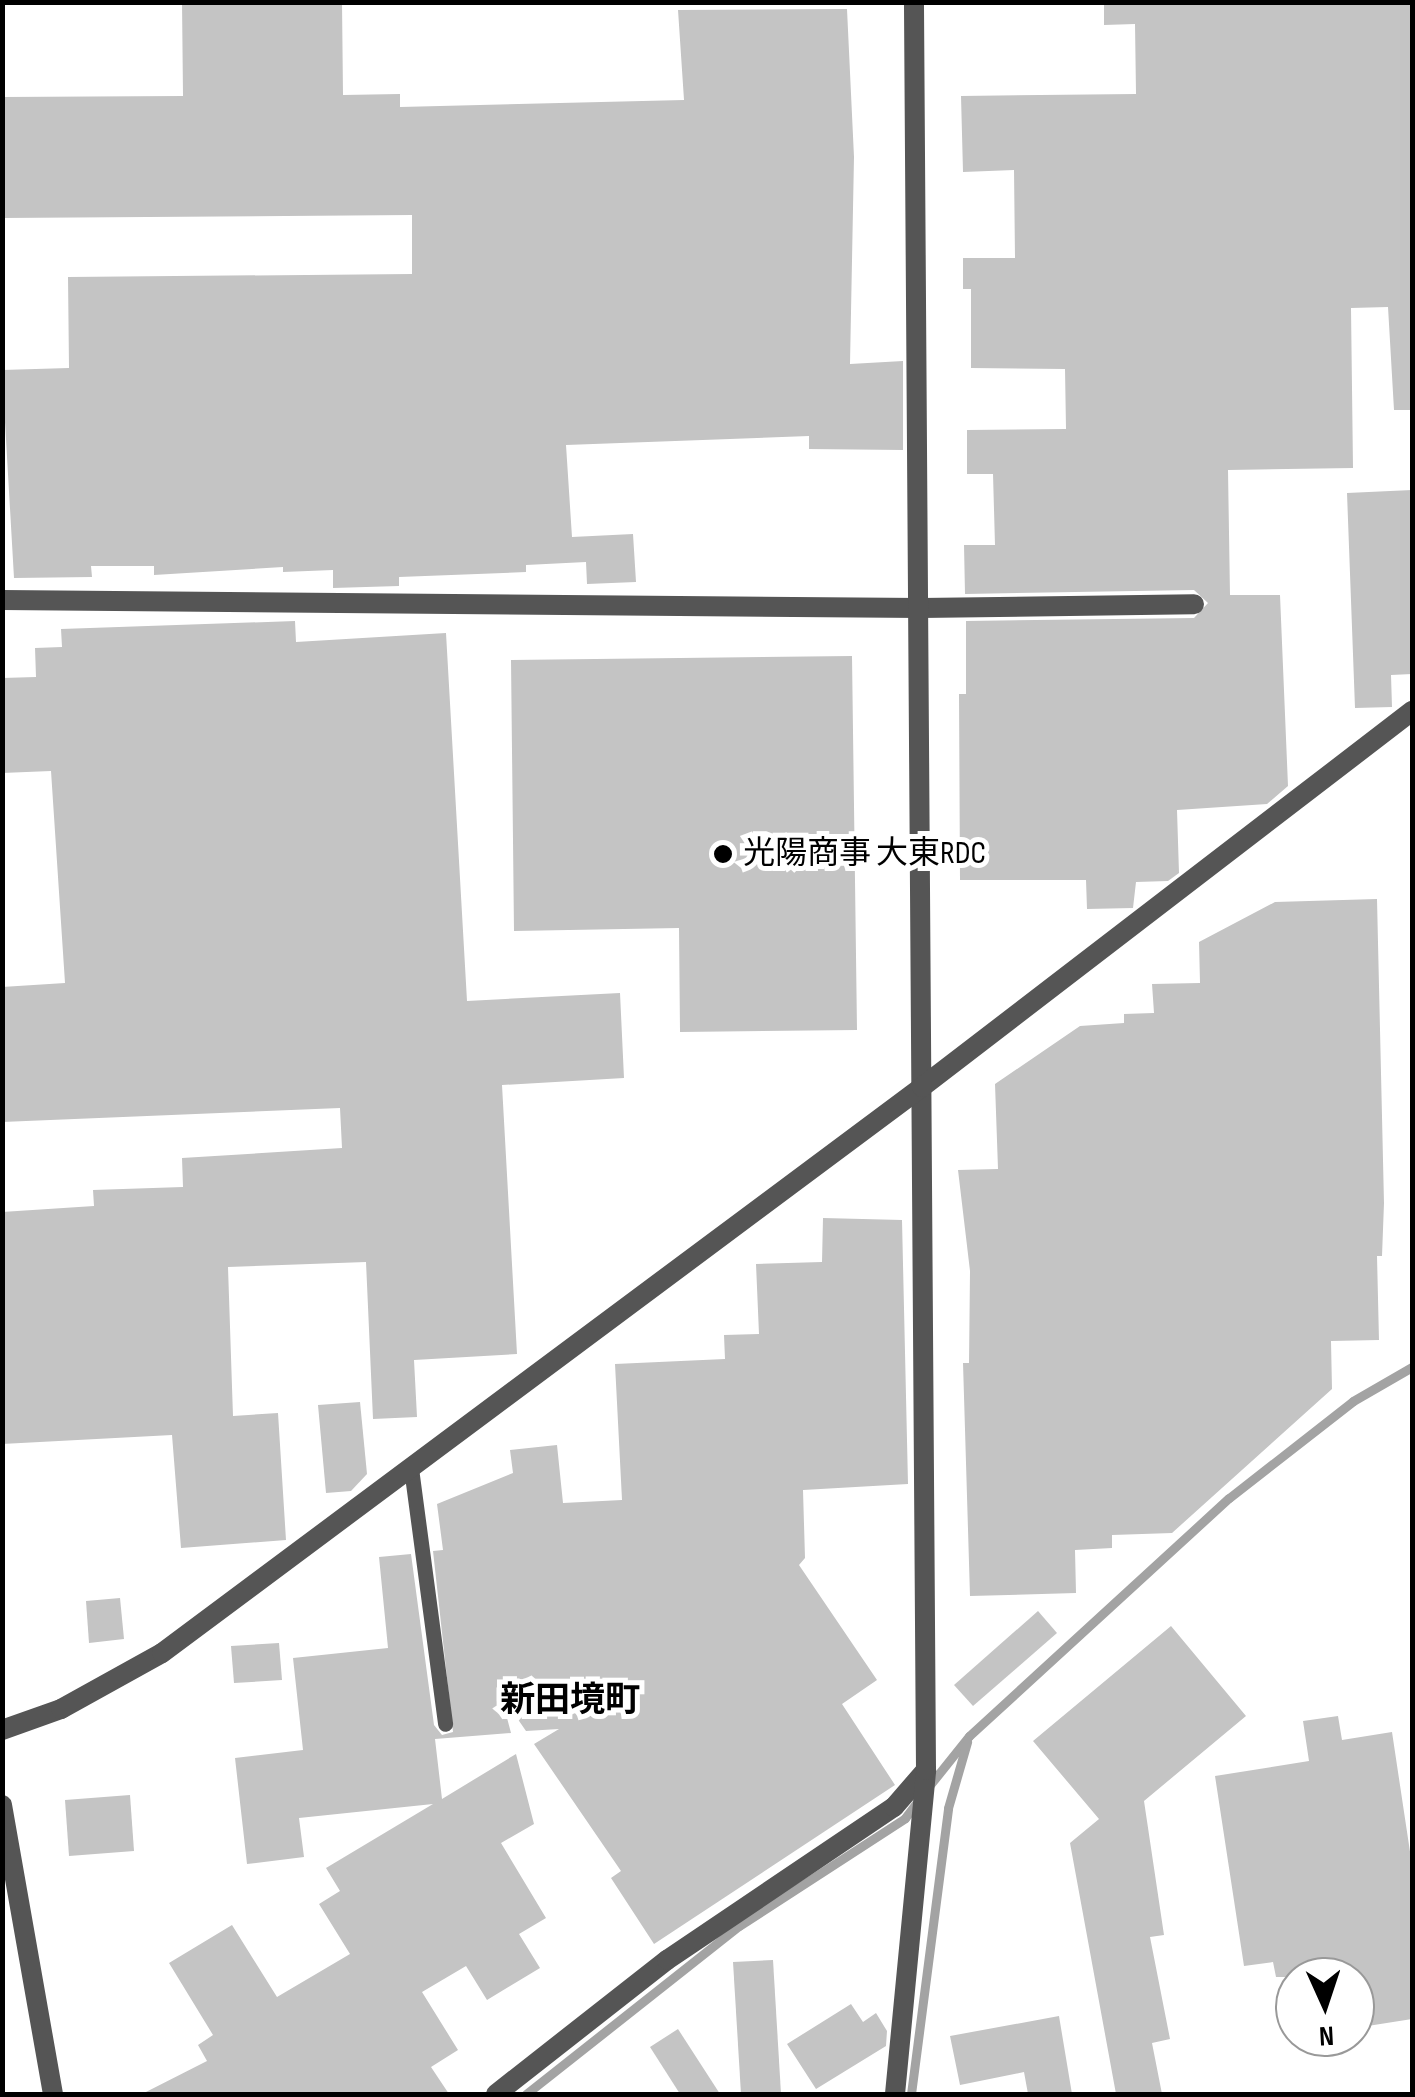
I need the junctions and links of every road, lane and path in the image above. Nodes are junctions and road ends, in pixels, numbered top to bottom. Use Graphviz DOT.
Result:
graph roads {
  1 [pos="914,2"];
  2 [pos="2,600"];
  3 [pos="1194,604"];
  4 [pos="921,608"];
  5 [pos="1412,711"];
  6 [pos="922,1087"];
  7 [pos="411,1468"];
  8 [pos="445,1724"];
  9 [pos="2,1730"];
  10 [pos="926,1770"];
  11 [pos="2,1805"];
  12 [pos="53,2094"];
  13 [pos="496,2094"];
  14 [pos="896,2094"];
  1 -- 4 [label="street"];
  2 -- 4 [label="street"];
  3 -- 4 [label="street"];
  4 -- 6 [label="street"];
  5 -- 6 [label="street"];
  6 -- 7 [label="street"];
  6 -- 10 [label="street"];
  7 -- 8 [label="lane"];
  7 -- 9 [label="street"];
  10 -- 13 [label="street"];
  10 -- 14 [label="street"];
  11 -- 12 [label="street"];
}
